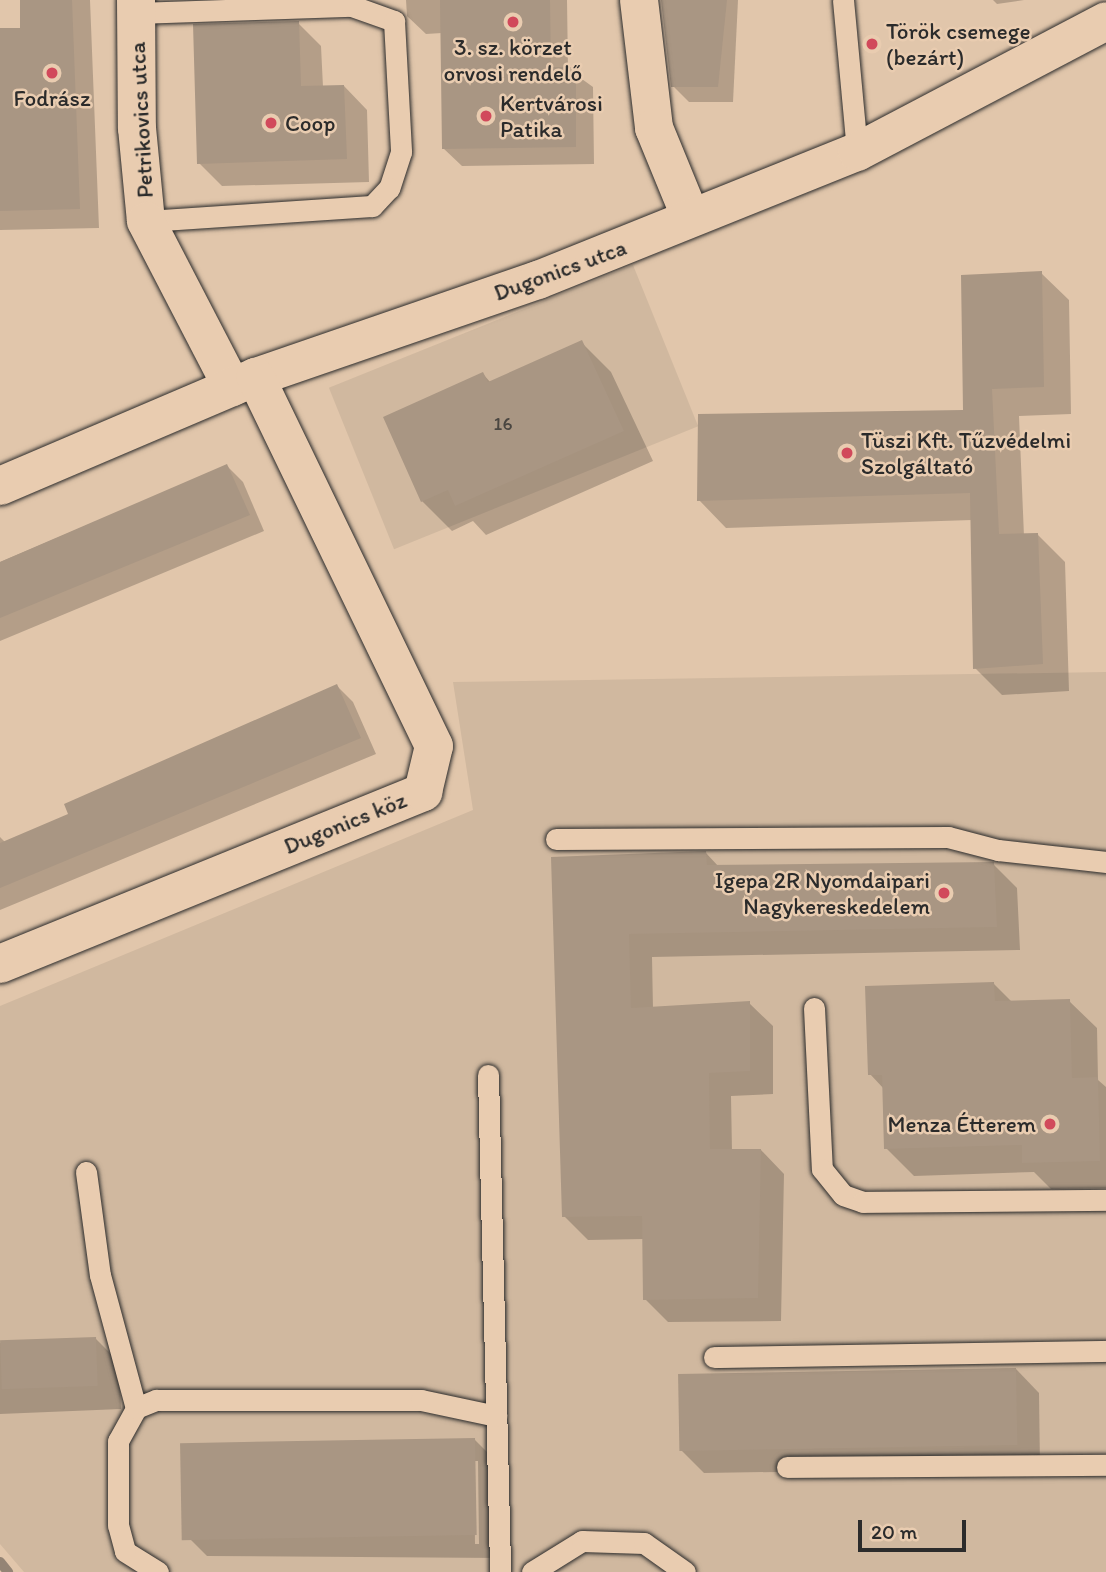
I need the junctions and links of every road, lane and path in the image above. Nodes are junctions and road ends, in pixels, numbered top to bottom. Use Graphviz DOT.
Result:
graph roads {
  1 [pos="639,0"];
  2 [pos="843,0"];
  3 [pos="136,6"];
  4 [pos="1106,20"];
  5 [pos="857,152"];
  6 [pos="691,218"];
  7 [pos="146,221"];
  8 [pos="244,382"];
  9 [pos="0,486"];
  10 [pos="556,839"];
  11 [pos="1106,862"];
  12 [pos="0,964"];
  13 [pos="814,1008"];
  14 [pos="488,1075"];
  15 [pos="86,1172"];
  16 [pos="1106,1200"];
  17 [pos="1106,1351"];
  18 [pos="714,1357"];
  19 [pos="136,1408"];
  20 [pos="496,1416"];
  21 [pos="1106,1465"];
  22 [pos="787,1467"];
  23 [pos="158,1572"];
  24 [pos="500,1572"];
  25 [pos="532,1572"];
  26 [pos="685,1572"];
  1 -- 6 [label="street"];
  2 -- 5 [label="lane"];
  3 -- 7 [label="street, Petrikovics utca"];
  3 -- 7 [label="lane"];
  4 -- 5 [label="street, Dugonics utca"];
  5 -- 6 [label="street, Dugonics utca"];
  6 -- 8 [label="street, Dugonics utca"];
  7 -- 8 [label="street, Petrikovics utca"];
  8 -- 9 [label="street, Dugonics utca"];
  8 -- 12 [label="street, Dugonics köz"];
  10 -- 11 [label="lane"];
  13 -- 16 [label="lane"];
  14 -- 20 [label="lane"];
  15 -- 19 [label="lane"];
  17 -- 18 [label="lane"];
  19 -- 20 [label="lane"];
  19 -- 23 [label="lane"];
  20 -- 24 [label="lane"];
  21 -- 22 [label="lane"];
  25 -- 26 [label="lane"];
}
